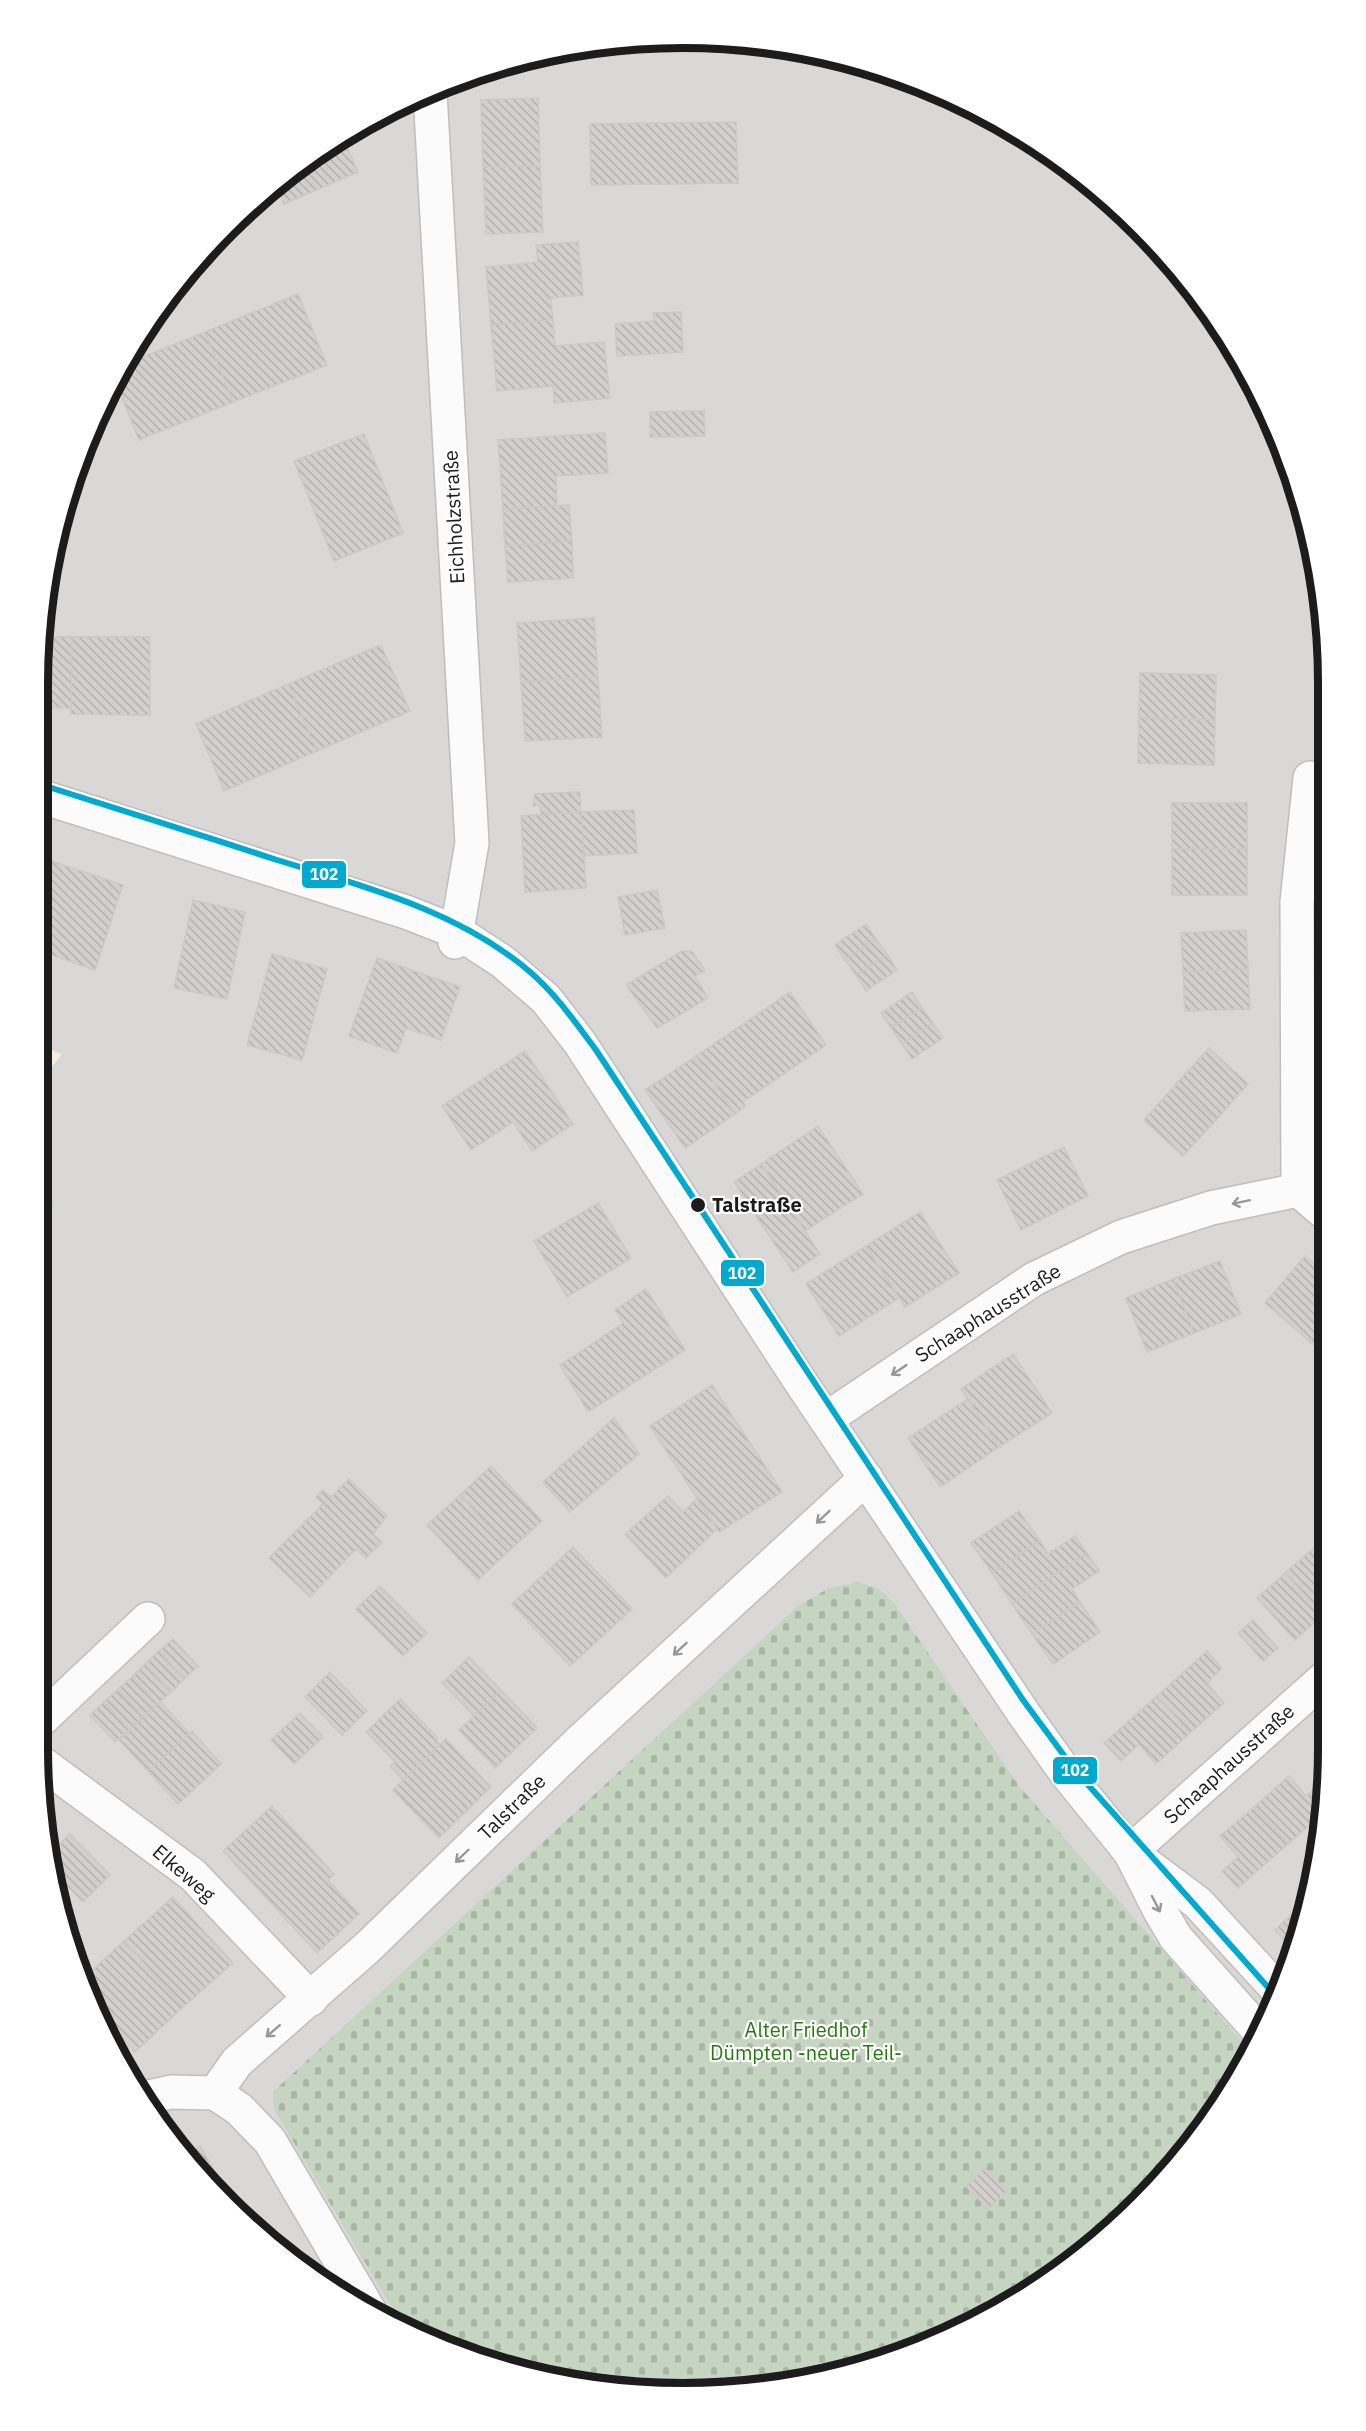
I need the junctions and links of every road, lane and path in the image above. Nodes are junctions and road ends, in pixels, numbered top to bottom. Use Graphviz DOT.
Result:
graph roads {
  1 [pos="430,100"];
  2 [pos="1310,778"];
  3 [pos="48,799"];
  4 [pos="456,937"];
  5 [pos="1298,1190"];
  6 [pos="1318,1207"];
  7 [pos="826,1419"];
  8 [pos="866,1478"];
  9 [pos="148,1619"];
  10 [pos="1318,1684"];
  11 [pos="48,1713"];
  12 [pos="48,1768"];
  13 [pos="1130,1852"];
  14 [pos="1272,1984"];
  15 [pos="311,1999"];
  16 [pos="1254,2026"];
  17 [pos="214,2093"];
  18 [pos="152,2096"];
  19 [pos="360,2295"];
  1 -- 4 [label="street, Eichholzstraße"];
  2 -- 5 [label="street"];
  3 -- 4 [label="street"];
  4 -- 7 [label="street"];
  5 -- 6 [label="street"];
  5 -- 7 [label="street, Schaaphausstraße, one-way"];
  7 -- 8 [label="street"];
  8 -- 13 [label="street"];
  8 -- 15 [label="street, Talstraße, one-way"];
  9 -- 11 [label="street"];
  10 -- 13 [label="street, Schaaphausstraße"];
  12 -- 15 [label="street, Elkeweg"];
  13 -- 14 [label="street"];
  13 -- 16 [label="street, one-way"];
  15 -- 17 [label="street, Talstraße, one-way"];
  17 -- 18 [label="street"];
  17 -- 19 [label="street"];
}
